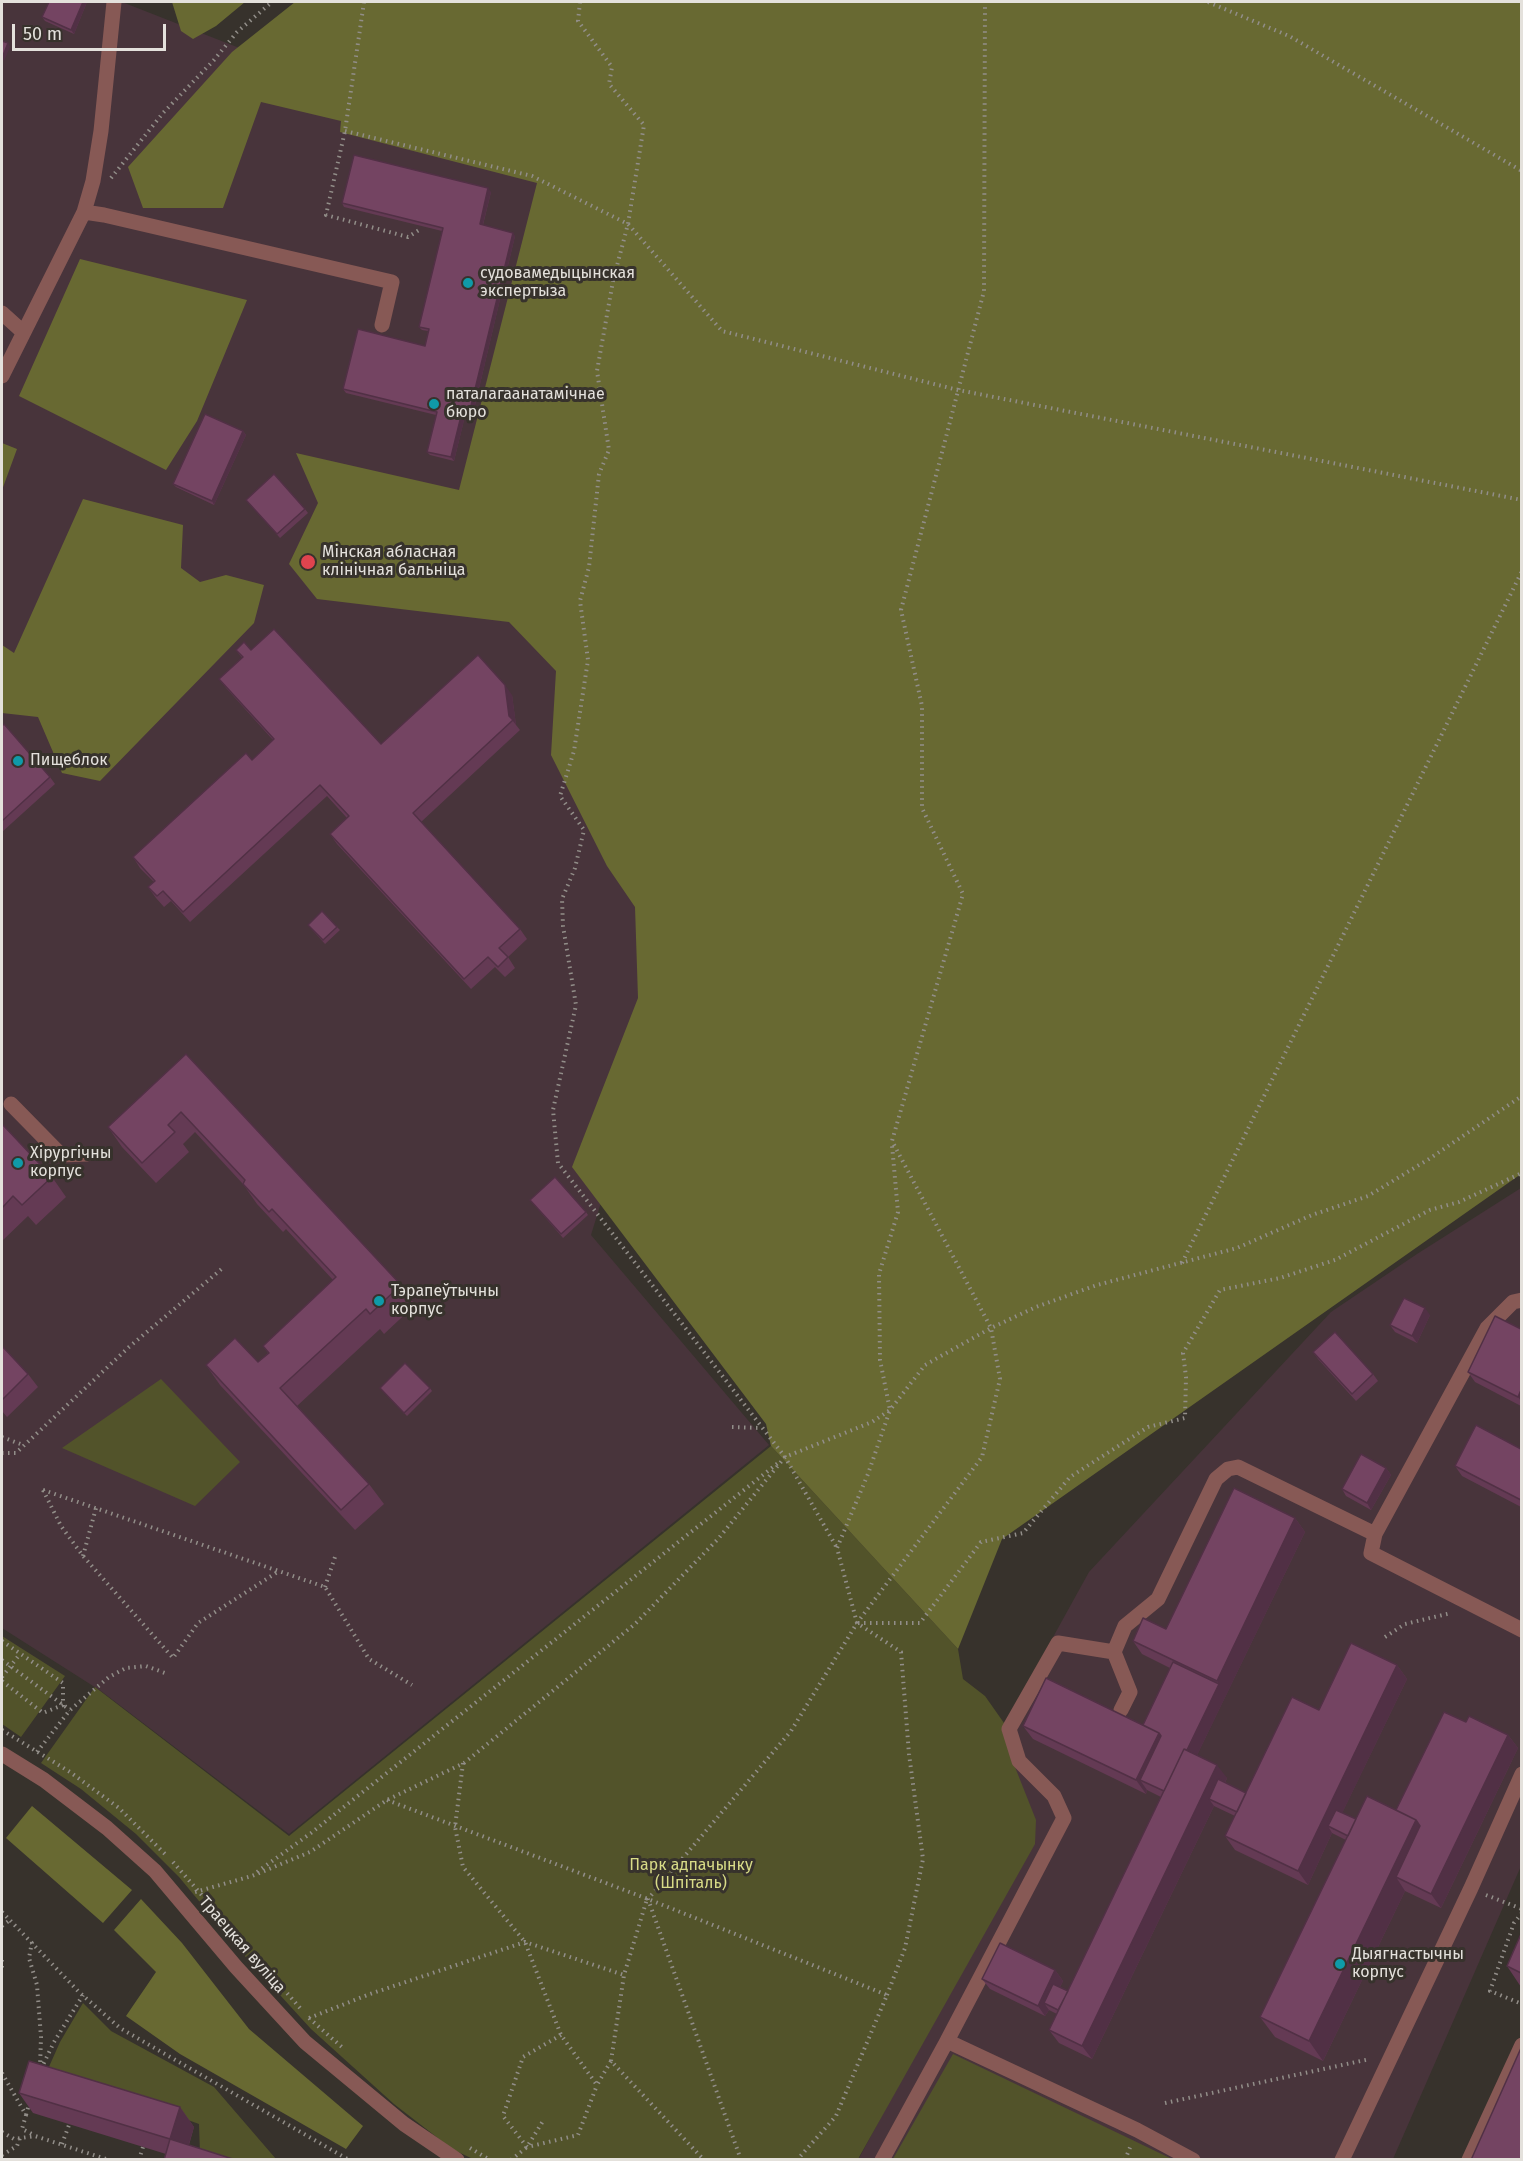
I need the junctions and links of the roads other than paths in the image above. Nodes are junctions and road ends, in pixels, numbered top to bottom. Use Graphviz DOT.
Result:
graph roads {
  1 [pos="114,2"];
  2 [pos="84,212"];
  3 [pos="2,313"];
  4 [pos="382,326"];
  5 [pos="23,333"];
  6 [pos="2,376"];
  7 [pos="11,1104"];
  8 [pos="87,1154"];
  9 [pos="1521,1300"];
  10 [pos="1375,1534"];
  11 [pos="1521,1630"];
  12 [pos="1114,1652"];
  13 [pos="1121,1710"];
  14 [pos="2,1754"];
  15 [pos="1521,1774"];
  16 [pos="947,2042"];
  17 [pos="1521,2045"];
  18 [pos="454,2159"];
  19 [pos="882,2160"];
  20 [pos="1193,2160"];
  21 [pos="1342,2160"];
  22 [pos="1470,2160"];
  1 -- 2 [label="street"];
  2 -- 4 [label="street"];
  2 -- 5 [label="street"];
  3 -- 5 [label="street"];
  5 -- 6 [label="street"];
  7 -- 8 [label="street"];
  9 -- 10 [label="street"];
  10 -- 11 [label="street"];
  10 -- 12 [label="street"];
  12 -- 13 [label="street"];
  12 -- 16 [label="street"];
  14 -- 18 [label="street, Траецкая вуліца"];
  15 -- 21 [label="street"];
  16 -- 19 [label="street"];
  16 -- 20 [label="street"];
  17 -- 22 [label="street"];
}
